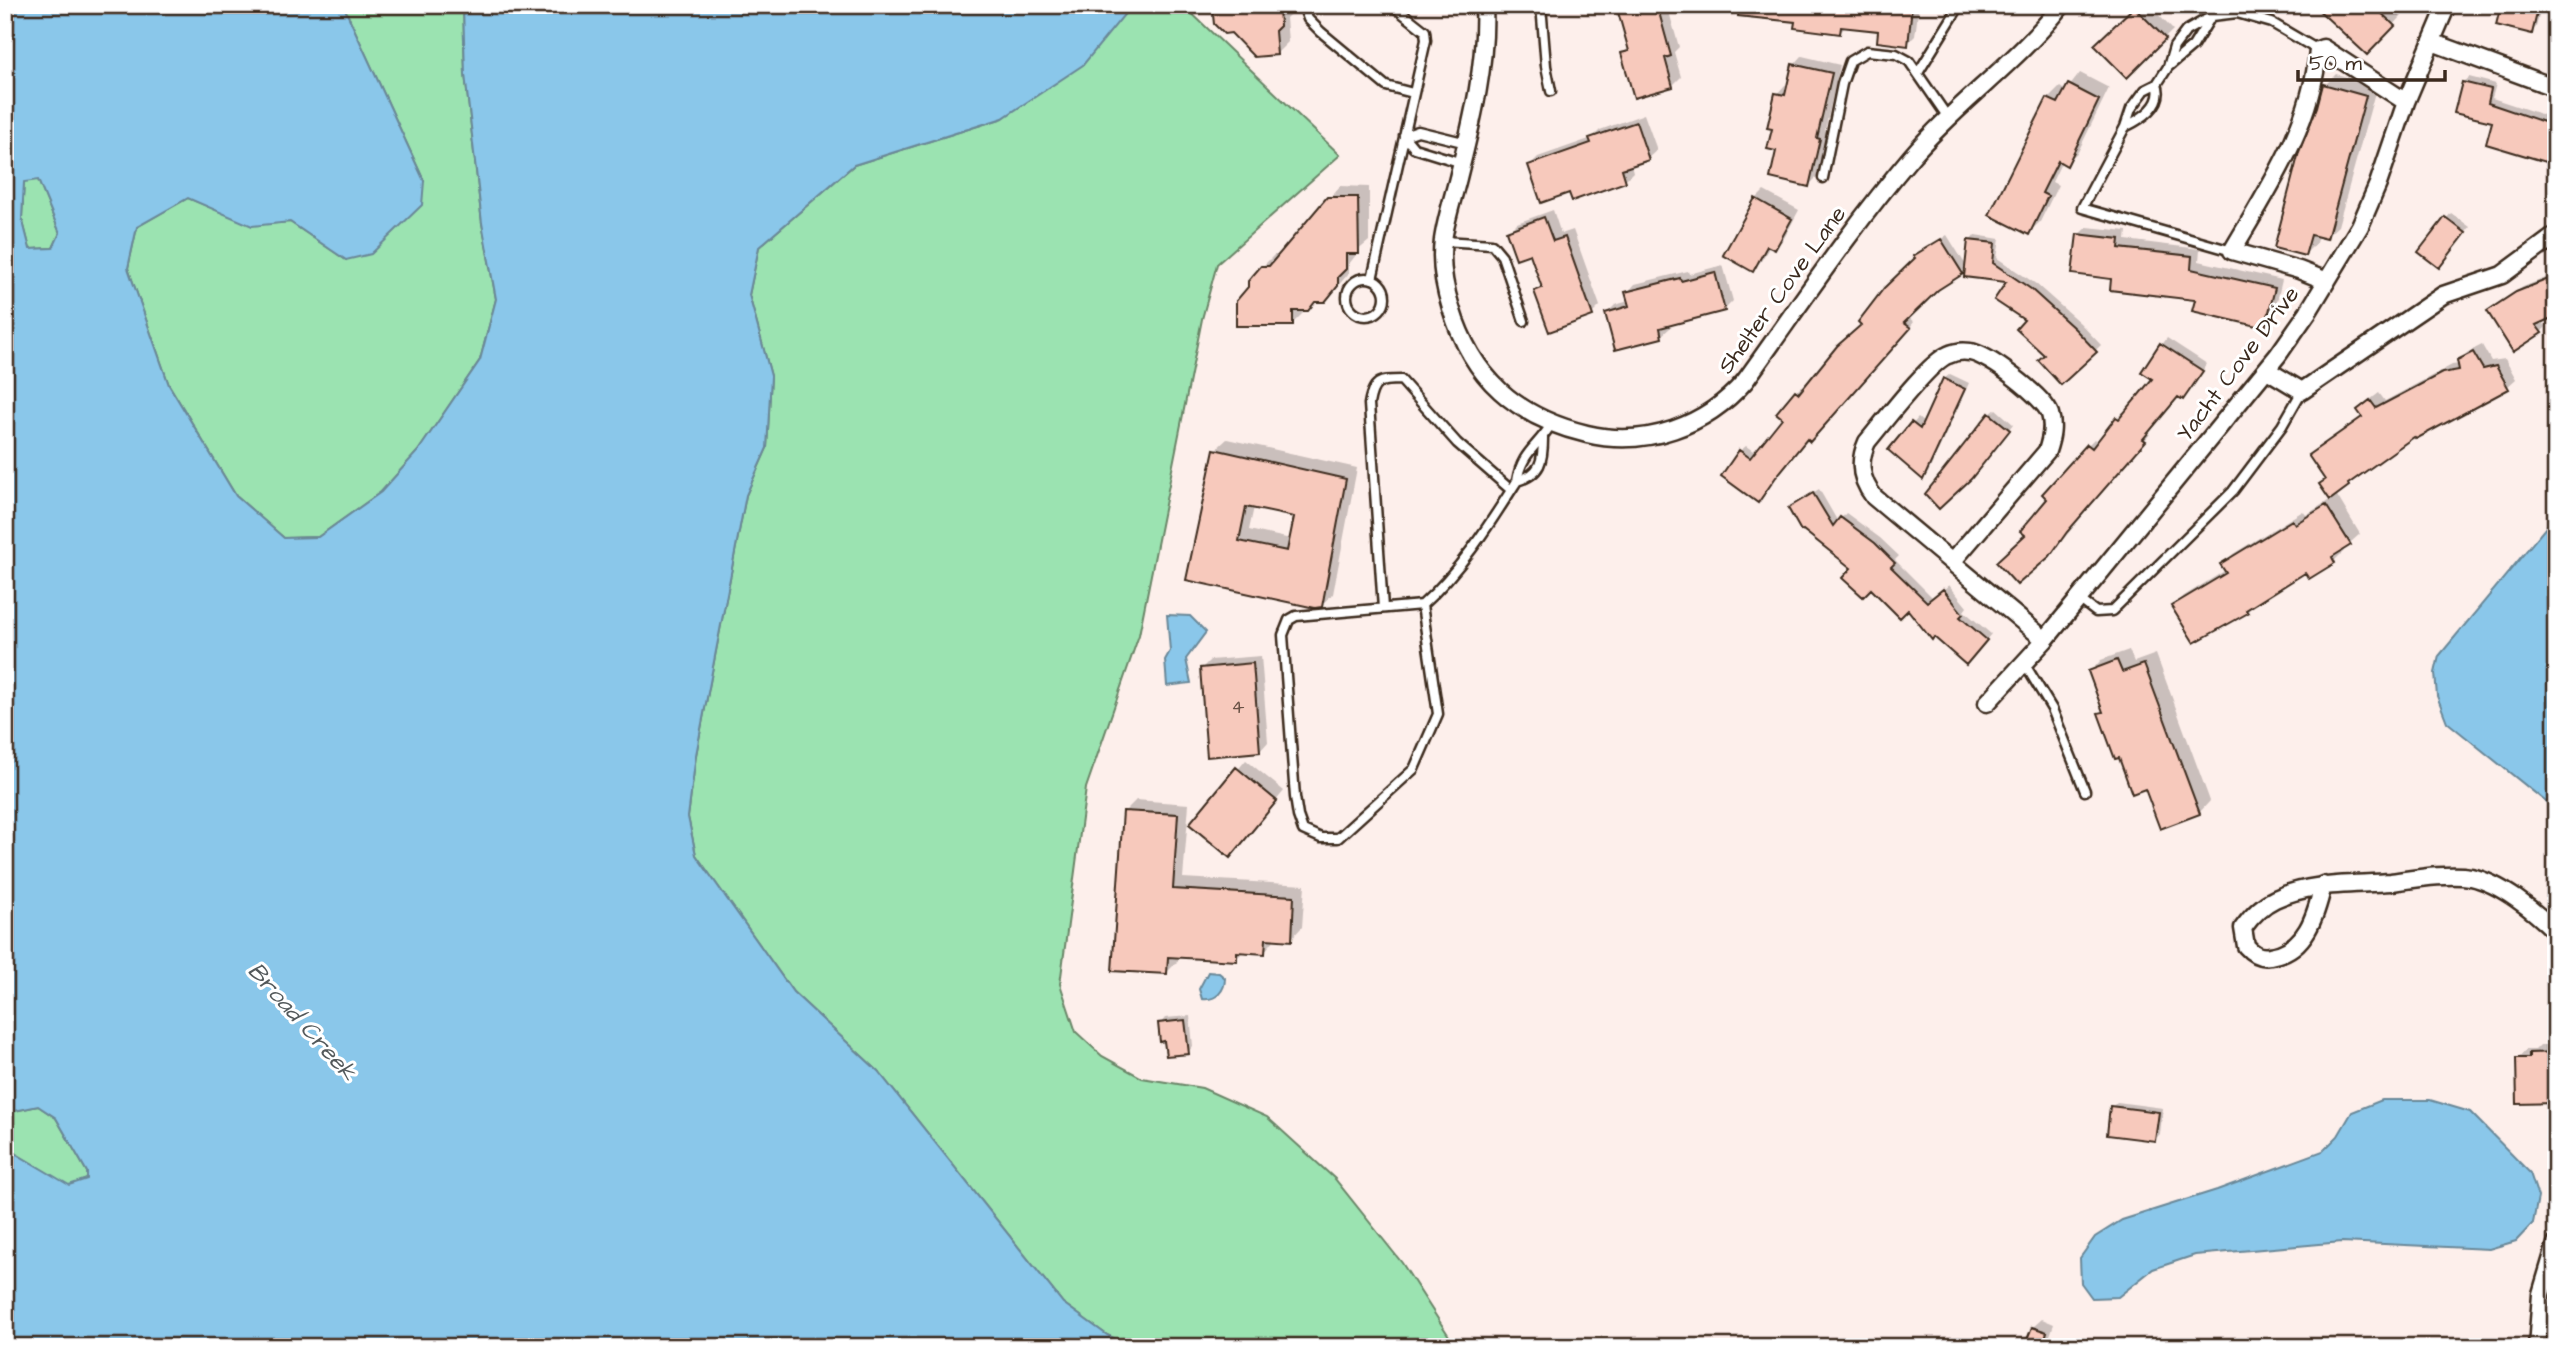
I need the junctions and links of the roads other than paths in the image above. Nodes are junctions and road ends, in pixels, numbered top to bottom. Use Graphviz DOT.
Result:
graph roads {
  1 [pos="1303,5"];
  2 [pos="1392,5"];
  3 [pos="1485,5"];
  4 [pos="1541,5"];
  5 [pos="1960,5"];
  6 [pos="2062,5"];
  7 [pos="2447,5"];
  8 [pos="2211,16"];
  9 [pos="2432,42"];
  10 [pos="2318,50"];
  11 [pos="2168,67"];
  12 [pos="1918,73"];
  13 [pos="2157,84"];
  14 [pos="2556,89"];
  15 [pos="1551,91"];
  16 [pos="1413,93"];
  17 [pos="2406,102"];
  18 [pos="1949,119"];
  19 [pos="2125,127"];
  20 [pos="1404,136"];
  21 [pos="1467,143"];
  22 [pos="1462,163"];
  23 [pos="1823,178"];
  24 [pos="2556,235"];
  25 [pos="1443,241"];
  26 [pos="2232,251"];
  27 [pos="1372,279"];
  28 [pos="2327,281"];
  29 [pos="1524,321"];
  30 [pos="2266,370"];
  31 [pos="2302,391"];
  32 [pos="1552,423"];
  33 [pos="1544,438"];
  34 [pos="1517,481"];
  35 [pos="1511,490"];
  36 [pos="1952,562"];
  37 [pos="2079,599"];
  38 [pos="1422,605"];
  39 [pos="1383,608"];
  40 [pos="2045,640"];
  41 [pos="2024,663"];
  42 [pos="1987,703"];
  43 [pos="2085,791"];
  44 [pos="2323,885"];
  45 [pos="2556,932"];
  46 [pos="2556,1244"];
  47 [pos="2537,1347"];
  1 -- 16 [label="lane"];
  2 -- 16 [label="lane"];
  3 -- 21 [label="street, Shelter Cove Lane"];
  4 -- 15 [label="lane"];
  5 -- 12 [label="lane"];
  6 -- 18 [label="street, Shelter Cove Lane"];
  7 -- 9 [label="street, Yacht Cove Drive"];
  8 -- 10 [label="lane"];
  8 -- 11 [label="lane"];
  8 -- 11 [label="lane"];
  9 -- 14 [label="street"];
  9 -- 17 [label="street, Yacht Cove Drive"];
  10 -- 17 [label="street"];
  10 -- 26 [label="street"];
  11 -- 13 [label="lane"];
  12 -- 18 [label="lane"];
  12 -- 23 [label="lane"];
  13 -- 19 [label="lane"];
  13 -- 19 [label="lane"];
  16 -- 20 [label="lane"];
  17 -- 28 [label="street, Yacht Cove Drive"];
  18 -- 32 [label="street, Shelter Cove Lane"];
  19 -- 26 [label="lane"];
  20 -- 21 [label="lane"];
  20 -- 22 [label="lane"];
  20 -- 27 [label="lane"];
  21 -- 22 [label="street, Shelter Cove Lane"];
  22 -- 25 [label="street, Shelter Cove Lane"];
  24 -- 31 [label="street"];
  25 -- 29 [label="lane"];
  25 -- 32 [label="street, Shelter Cove Lane"];
  26 -- 28 [label="street"];
  27 -- 27 [label="lane"];
  28 -- 30 [label="street, Yacht Cove Drive"];
  30 -- 31 [label="street"];
  30 -- 37 [label="street, Yacht Cove Drive"];
  31 -- 37 [label="lane"];
  32 -- 33 [label="lane"];
  33 -- 34 [label="lane"];
  33 -- 34 [label="lane"];
  34 -- 35 [label="lane"];
  35 -- 38 [label="lane"];
  35 -- 39 [label="lane"];
  36 -- 36 [label="street"];
  36 -- 40 [label="street"];
  37 -- 40 [label="street, Yacht Cove Drive"];
  38 -- 39 [label="lane"];
  38 -- 39 [label="lane"];
  40 -- 41 [label="street, Yacht Cove Drive"];
  41 -- 42 [label="street, Yacht Cove Drive"];
  41 -- 43 [label="lane"];
  44 -- 44 [label="street"];
  44 -- 45 [label="street"];
  46 -- 47 [label="street"];
}
